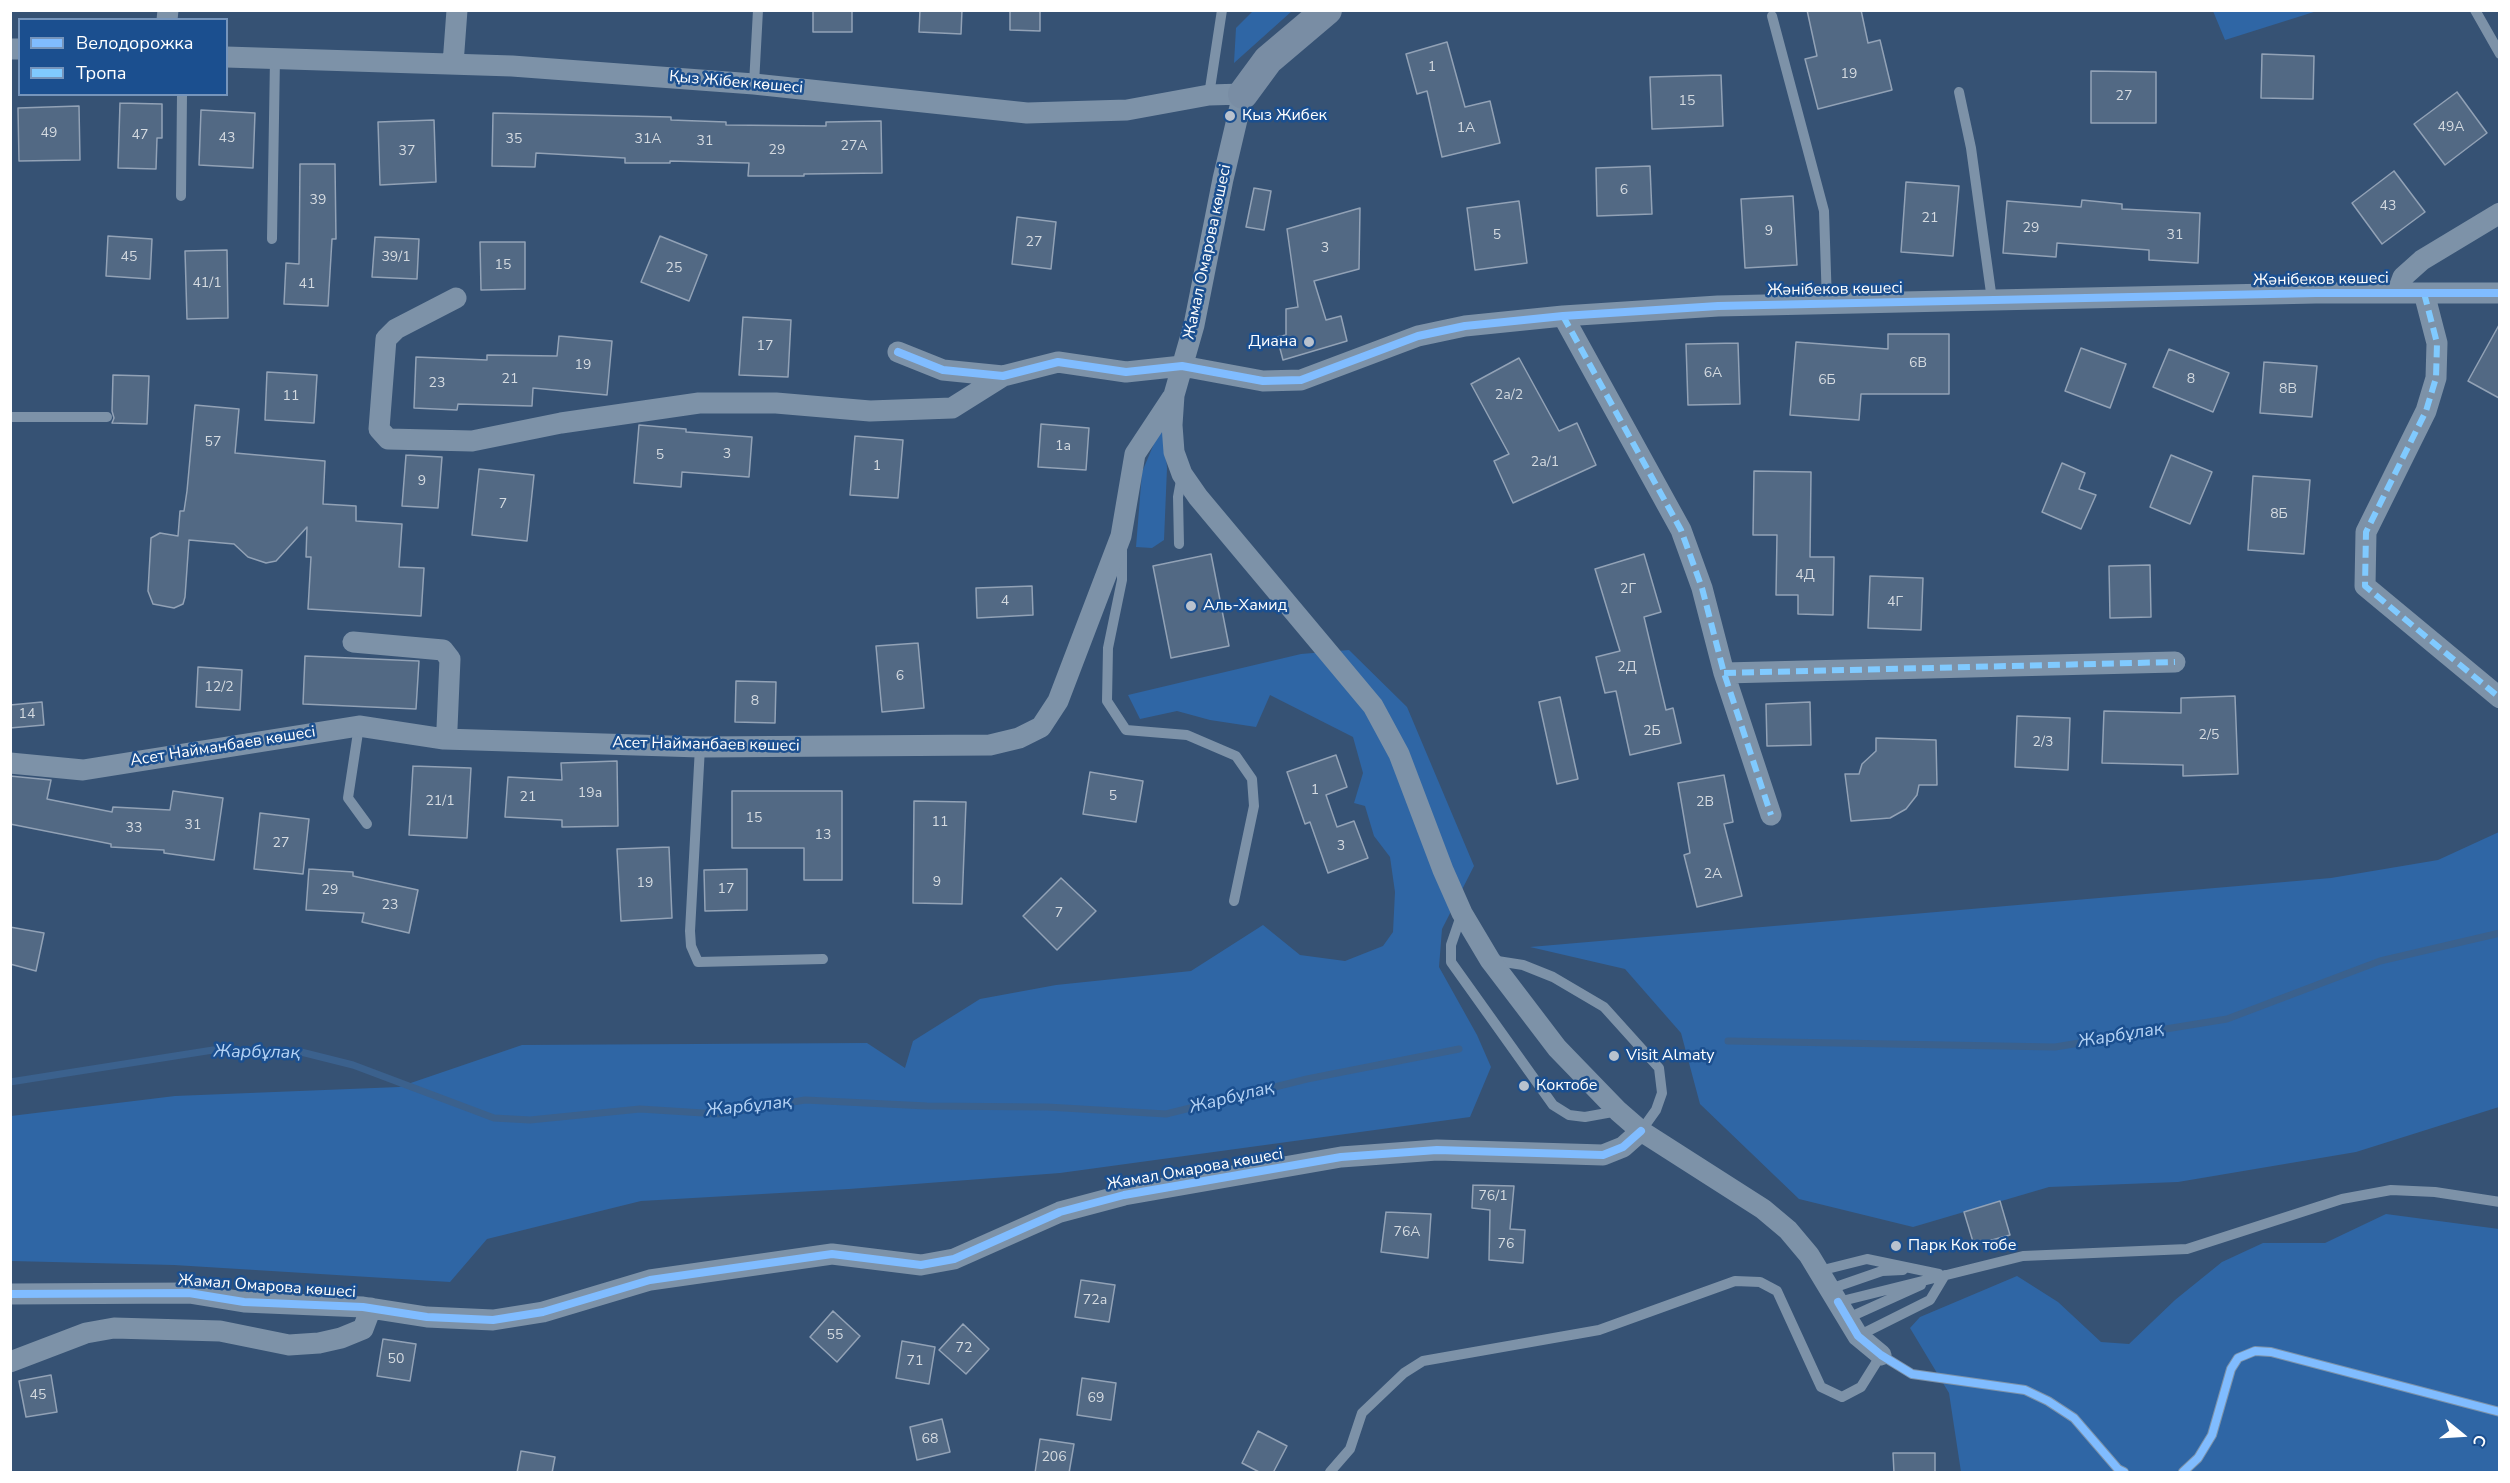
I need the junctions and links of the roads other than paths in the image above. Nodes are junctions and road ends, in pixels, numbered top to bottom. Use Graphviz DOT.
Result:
graph roads {
  1 [pos="457,10"];
  2 [pos="758,10"];
  3 [pos="1222,10"];
  4 [pos="1327,10"];
  5 [pos="2475,10"];
  6 [pos="1772,16"];
  7 [pos="2499,54"];
  8 [pos="228,57"];
  9 [pos="275,58"];
  10 [pos="453,64"];
  11 [pos="754,84"];
  12 [pos="1959,92"];
  13 [pos="1243,94"];
  14 [pos="1209,95"];
  15 [pos="182,96"];
  16 [pos="181,196"];
  17 [pos="2499,213"];
  18 [pos="272,239"];
  19 [pos="2397,293"];
  20 [pos="2424,293"];
  21 [pos="2499,293"];
  22 [pos="456,298"];
  23 [pos="1992,300"];
  24 [pos="1827,304"];
  25 [pos="1563,316"];
  26 [pos="898,352"];
  27 [pos="1182,366"];
  28 [pos="1003,376"];
  29 [pos="1174,395"];
  30 [pos="10,417"];
  31 [pos="106,417"];
  32 [pos="1182,474"];
  33 [pos="1121,536"];
  34 [pos="1179,544"];
  35 [pos="352,642"];
  36 [pos="2175,662"];
  37 [pos="1724,673"];
  38 [pos="2499,698"];
  39 [pos="359,726"];
  40 [pos="444,739"];
  41 [pos="700,747"];
  42 [pos="10,763"];
  43 [pos="1771,815"];
  44 [pos="367,824"];
  45 [pos="1234,901"];
  46 [pos="1462,913"];
  47 [pos="824,959"];
  48 [pos="1490,960"];
  49 [pos="1618,1111"];
  50 [pos="1641,1131"];
  51 [pos="2499,1202"];
  52 [pos="1918,1270"];
  53 [pos="1946,1275"];
  54 [pos="10,1294"];
  55 [pos="1838,1303"];
  56 [pos="372,1308"];
  57 [pos="1881,1355"];
  58 [pos="10,1362"];
  59 [pos="2499,1412"];
  60 [pos="1330,1473"];
  61 [pos="2124,1473"];
  62 [pos="2183,1473"];
  1 -- 10 [label="street"];
  2 -- 11 [label="lane"];
  3 -- 14 [label="lane"];
  4 -- 13 [label="street, Жамал Омарова көшесі"];
  5 -- 7 [label="lane"];
  6 -- 24 [label="lane"];
  8 -- 9 [label="street, Қыз Жібек көшесі"];
  9 -- 10 [label="street, Қыз Жібек көшесі"];
  9 -- 18 [label="lane"];
  10 -- 11 [label="street, Қыз Жібек көшесі"];
  11 -- 14 [label="street, Қыз Жібек көшесі"];
  12 -- 23 [label="lane"];
  13 -- 14 [label="street, Қыз Жібек көшесі"];
  13 -- 27 [label="street, Жамал Омарова көшесі"];
  15 -- 16 [label="lane"];
  17 -- 19 [label="street, Жәнібеков көшесі"];
  19 -- 20 [label="street, Жәнібеков көшесі"];
  19 -- 23 [label="street, Жәнібеков көшесі"];
  20 -- 21 [label="street, Жәнібеков көшесі"];
  20 -- 38 [label="street"];
  22 -- 28 [label="street"];
  23 -- 24 [label="street, Жәнібеков көшесі"];
  24 -- 25 [label="street, Жәнібеков көшесі"];
  25 -- 27 [label="street, Жәнібеков көшесі"];
  25 -- 37 [label="street"];
  26 -- 28 [label="street"];
  27 -- 28 [label="street"];
  27 -- 29 [label="street, Жамал Омарова көшесі"];
  29 -- 32 [label="street, Жамал Омарова көшесі"];
  29 -- 33 [label="street, Асет Найманбаев көшесі"];
  30 -- 31 [label="lane"];
  32 -- 34 [label="lane"];
  32 -- 46 [label="street, Жамал Омарова көшесі"];
  33 -- 41 [label="street, Асет Найманбаев көшесі"];
  33 -- 45 [label="lane"];
  35 -- 40 [label="street"];
  36 -- 37 [label="street"];
  37 -- 43 [label="street"];
  39 -- 40 [label="street, Асет Найманбаев көшесі"];
  39 -- 42 [label="street, Асет Найманбаев көшесі"];
  39 -- 44 [label="lane"];
  40 -- 41 [label="street, Асет Найманбаев көшесі"];
  41 -- 47 [label="lane"];
  46 -- 48 [label="street, Жамал Омарова көшесі"];
  46 -- 49 [label="lane"];
  48 -- 49 [label="street, Жамал Омарова көшесі"];
  48 -- 50 [label="lane"];
  49 -- 50 [label="street, Жамал Омарова көшесі"];
  50 -- 55 [label="street, Жамал Омарова көшесі"];
  50 -- 56 [label="street, Жамал Омарова көшесі"];
  51 -- 53 [label="lane"];
  52 -- 53 [label="lane"];
  52 -- 55 [label="lane"];
  52 -- 55 [label="lane"];
  53 -- 55 [label="lane"];
  53 -- 55 [label="lane"];
  53 -- 55 [label="lane"];
  54 -- 56 [label="street, Жамал Омарова көшесі"];
  55 -- 57 [label="street, Жамал Омарова көшесі"];
  56 -- 58 [label="street"];
  57 -- 60 [label="lane"];
  57 -- 61 [label="lane"];
  59 -- 62 [label="lane"];
}
